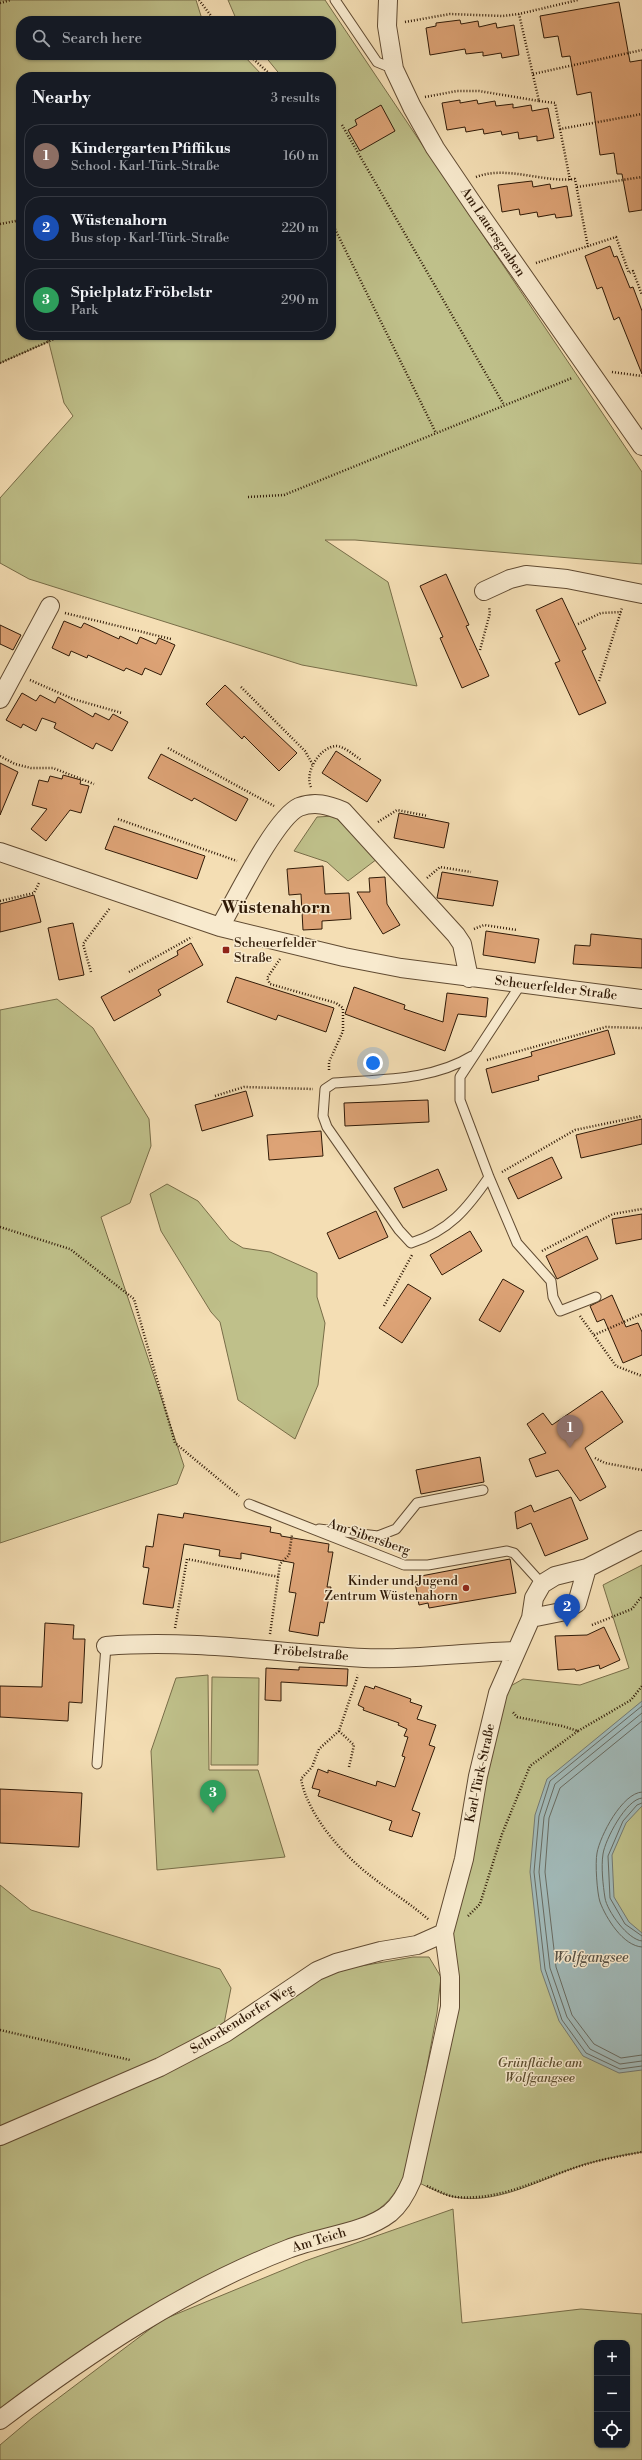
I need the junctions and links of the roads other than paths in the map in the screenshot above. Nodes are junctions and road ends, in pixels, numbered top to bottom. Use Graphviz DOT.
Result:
graph roads {
  1 [pos="335,0"];
  2 [pos="388,0"];
  3 [pos="394,69"];
  4 [pos="642,446"];
  5 [pos="484,591"];
  6 [pos="635,592"];
  7 [pos="50,606"];
  8 [pos="0,699"];
  9 [pos="0,852"];
  10 [pos="217,926"];
  11 [pos="469,978"];
  12 [pos="522,984"];
  13 [pos="642,999"];
  14 [pos="472,1056"];
  15 [pos="488,1177"];
  16 [pos="596,1297"];
  17 [pos="483,1490"];
  18 [pos="249,1504"];
  19 [pos="306,1528"];
  20 [pos="642,1540"];
  21 [pos="587,1568"];
  22 [pos="542,1584"];
  23 [pos="531,1618"];
  24 [pos="106,1646"];
  25 [pos="516,1651"];
  26 [pos="97,1764"];
  27 [pos="444,1933"];
  28 [pos="0,2136"];
  29 [pos="0,2420"];
  1 -- 3 [label="lane"];
  2 -- 3 [label="street, Am Lauersgraben"];
  3 -- 4 [label="street, Am Lauersgraben"];
  5 -- 6 [label="street"];
  7 -- 8 [label="street"];
  9 -- 10 [label="street, Scheuerfelder Straße"];
  10 -- 11 [label="street, Scheuerfelder Straße"];
  10 -- 11 [label="street"];
  11 -- 12 [label="street, Scheuerfelder Straße"];
  12 -- 13 [label="street, Scheuerfelder Straße"];
  12 -- 14 [label="lane"];
  14 -- 15 [label="lane"];
  14 -- 15 [label="lane"];
  15 -- 16 [label="lane"];
  17 -- 19 [label="lane"];
  18 -- 19 [label="lane, Am Sibersberg"];
  19 -- 22 [label="lane, Am Sibersberg"];
  20 -- 21 [label="street"];
  21 -- 22 [label="street"];
  21 -- 23 [label="street"];
  22 -- 23 [label="street, Karl-Türk-Straße"];
  23 -- 25 [label="street, Karl-Türk-Straße"];
  24 -- 25 [label="street, Fröbelstraße"];
  24 -- 26 [label="lane"];
  25 -- 27 [label="street, Karl-Türk-Straße"];
  27 -- 28 [label="street, Schorkendorfer Weg"];
  27 -- 29 [label="street, Am Teich"];
}
